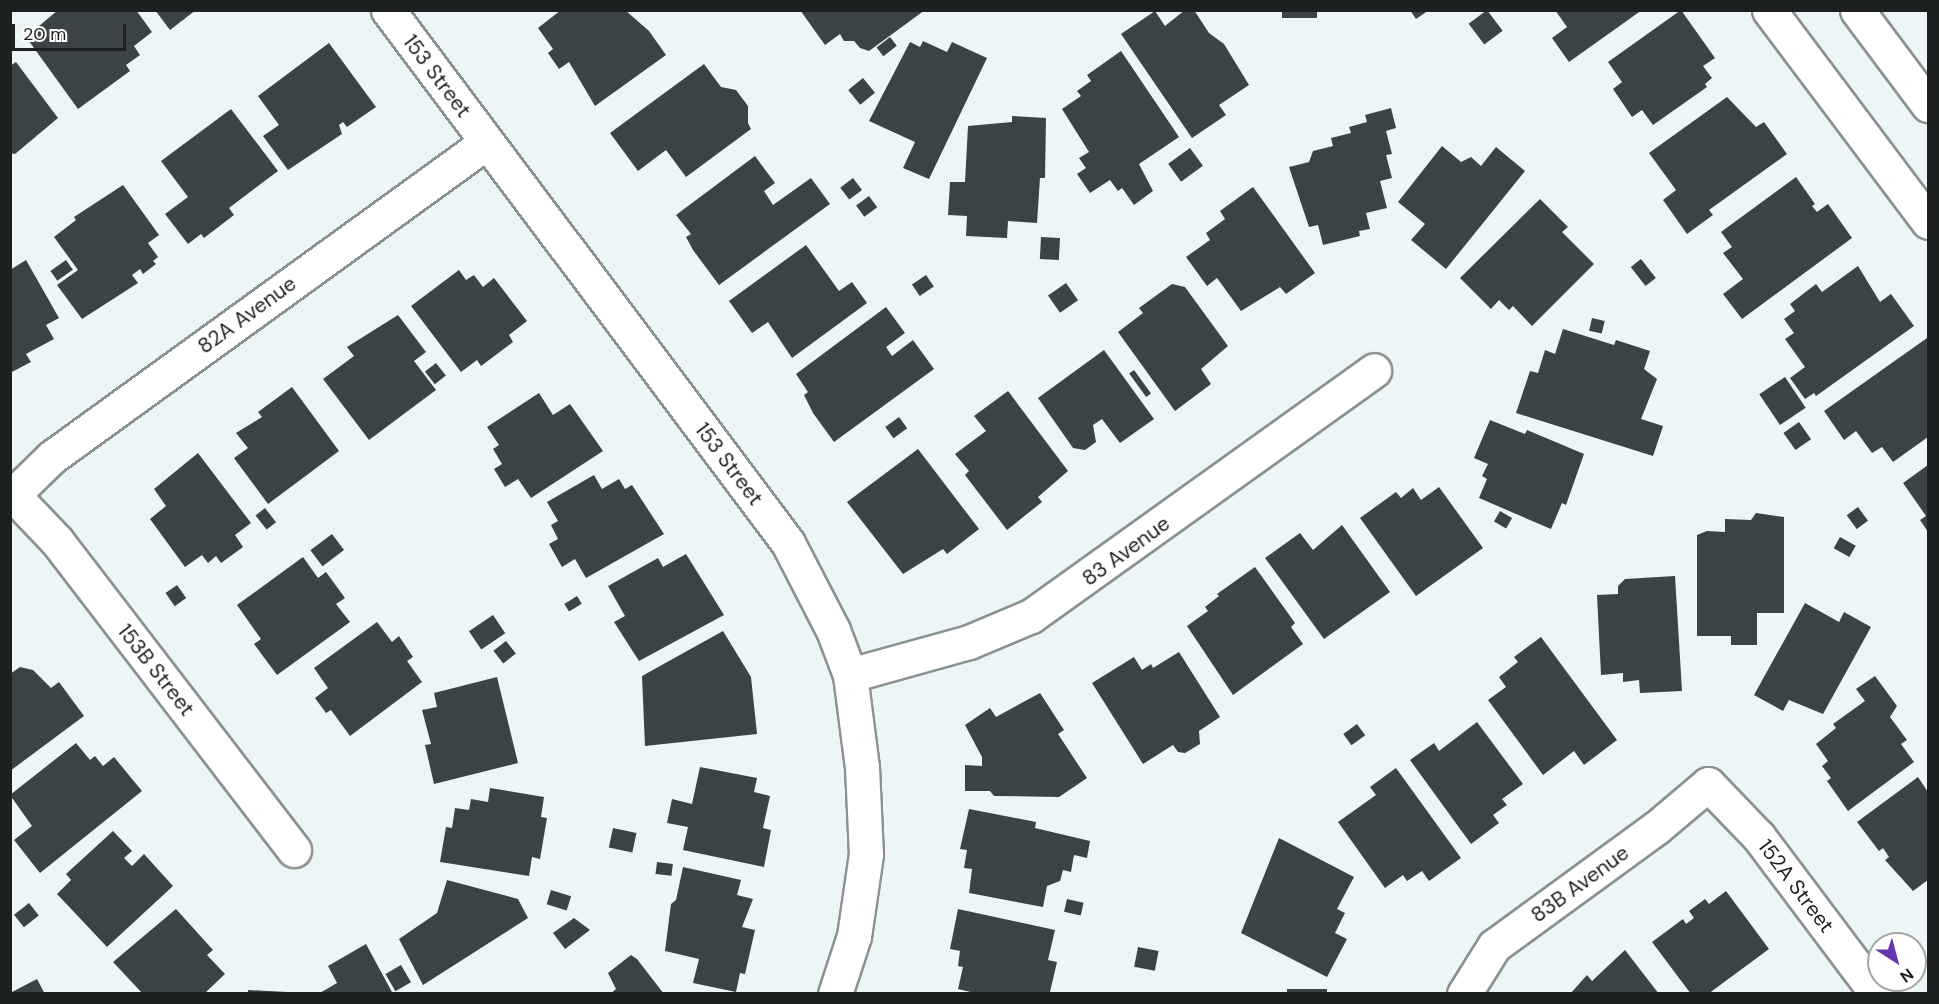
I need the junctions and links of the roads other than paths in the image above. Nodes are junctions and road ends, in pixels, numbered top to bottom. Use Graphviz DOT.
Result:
graph roads {
  1 [pos="388,10"];
  2 [pos="1769,10"];
  3 [pos="1857,10"];
  4 [pos="1929,105"];
  5 [pos="487,141"];
  6 [pos="1929,222"];
  7 [pos="1374,370"];
  8 [pos="13,495"];
  9 [pos="850,675"];
  10 [pos="1708,784"];
  11 [pos="294,850"];
  12 [pos="835,993"];
  13 [pos="1464,993"];
  14 [pos="1877,993"];
  1 -- 5 [label="street, 153 Street"];
  2 -- 6 [label="street"];
  3 -- 4 [label="street"];
  5 -- 8 [label="street, 82A Avenue"];
  5 -- 9 [label="street, 153 Street"];
  7 -- 9 [label="street, 83 Avenue"];
  8 -- 11 [label="street, 153B Street"];
  9 -- 12 [label="street, 153 Street"];
  10 -- 13 [label="street, 83B Avenue"];
  10 -- 14 [label="street, 152A Street"];
}
